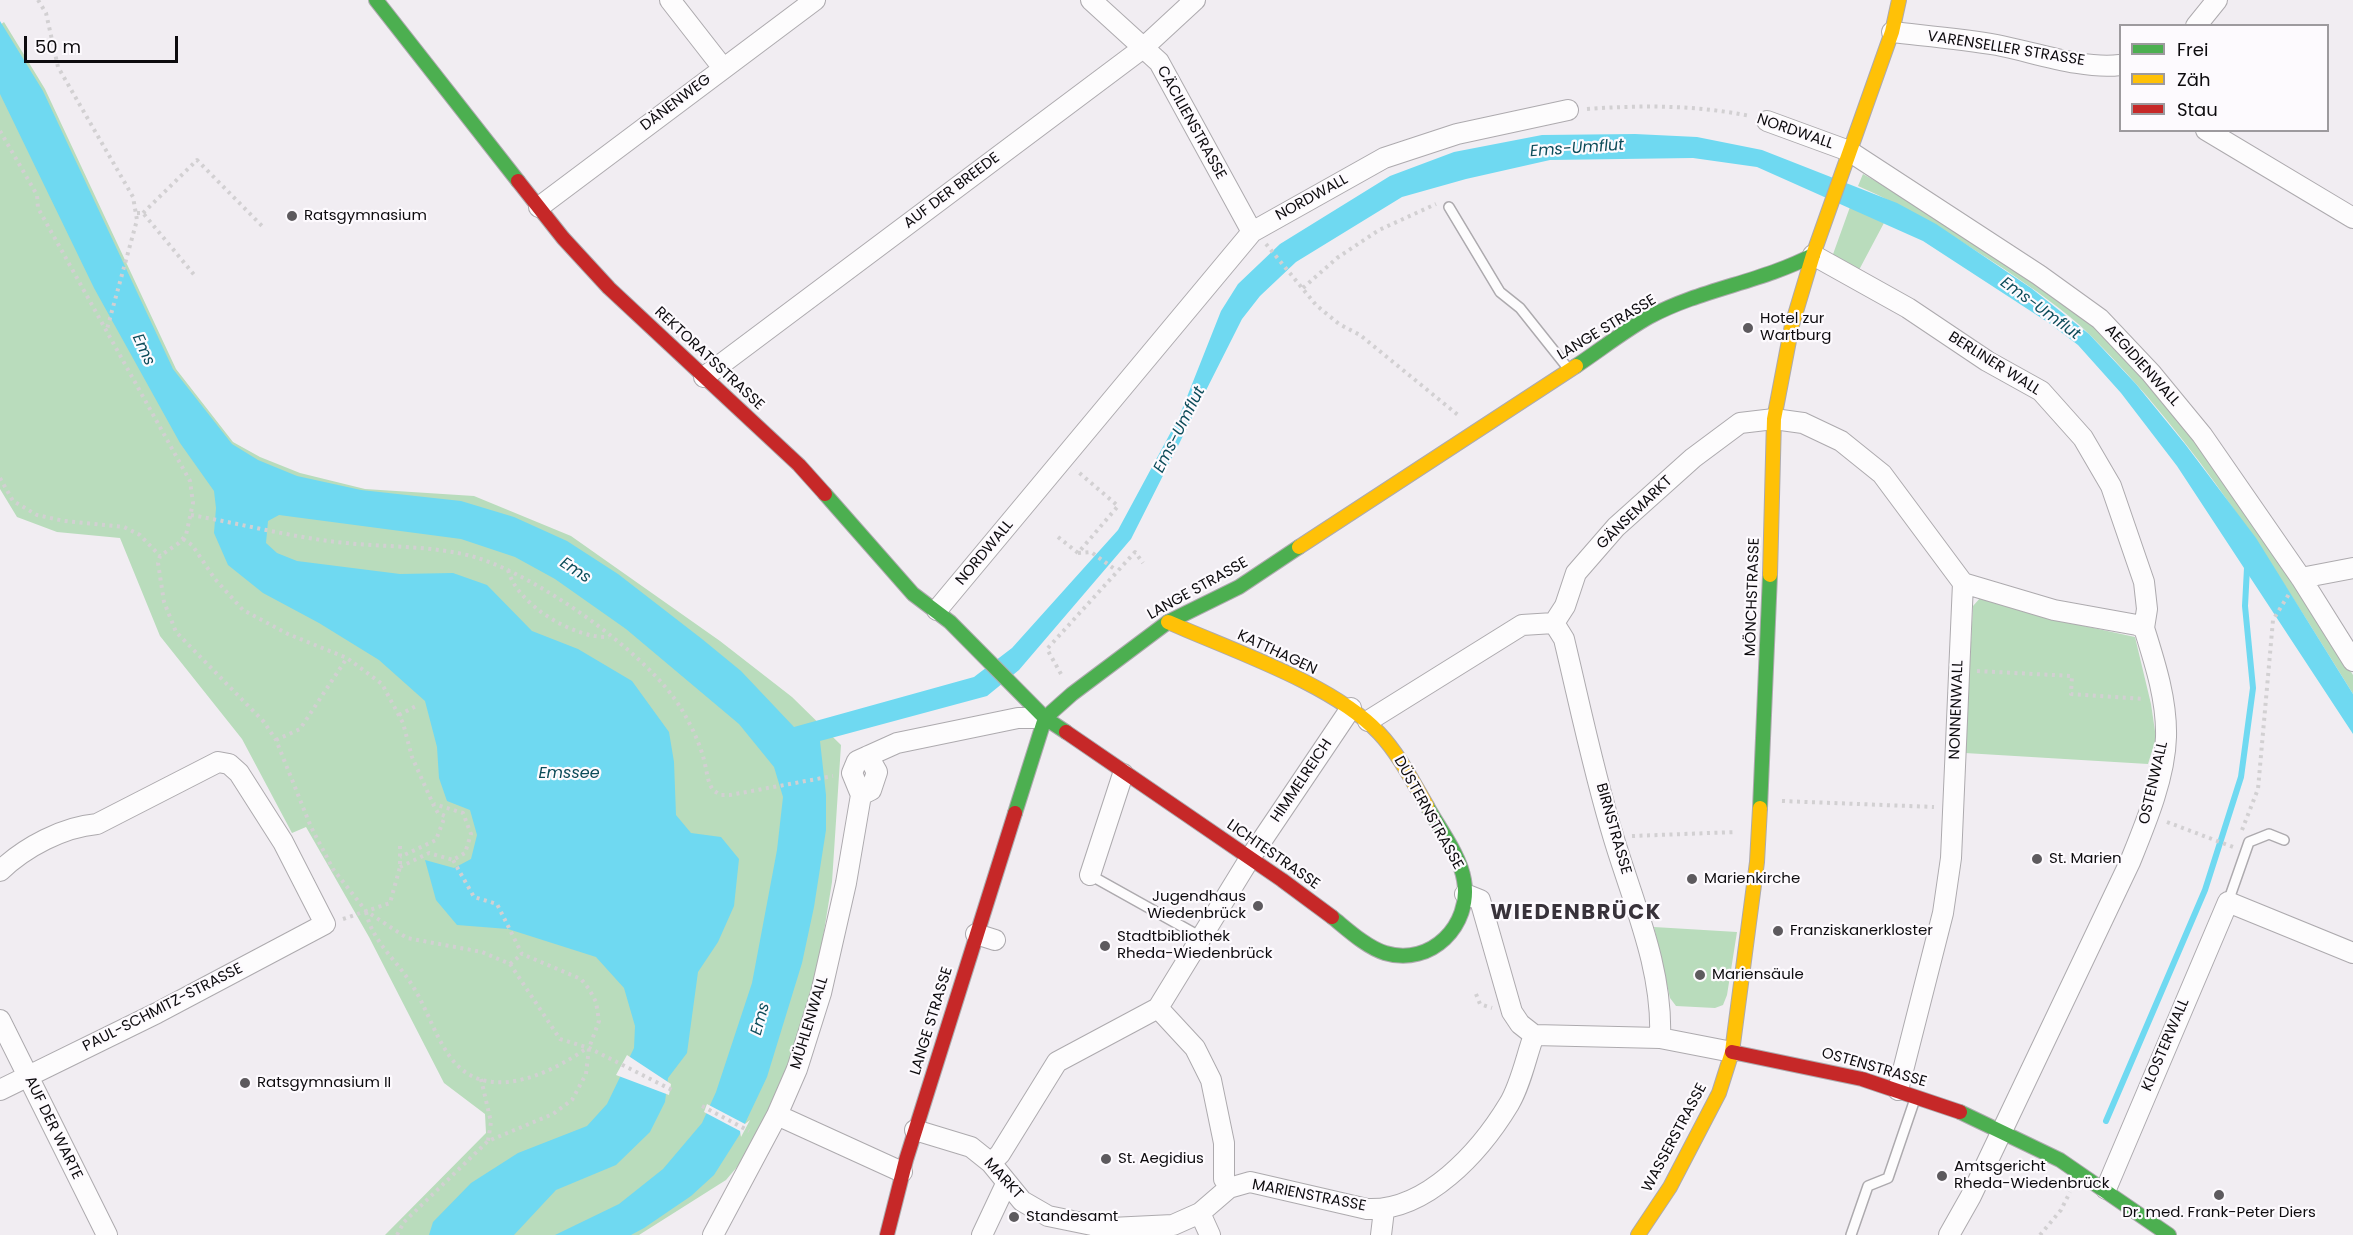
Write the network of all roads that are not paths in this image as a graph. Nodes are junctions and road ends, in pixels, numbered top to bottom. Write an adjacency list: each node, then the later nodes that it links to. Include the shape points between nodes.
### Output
1 (376, 0): 17 (street, REKTORATSSTRASSE)
2 (670, 0): 12 (street)
3 (814, 0): 12 (street, DÄNENWEG)
4 (1091, 0): 10 (street, CÄCILIENSTRASSE)
5 (1196, 0): 10 (street, AUF DER BREEDE)
6 (1896, 0): 9 (street, MÖNCHSTRASSE)
7 (2217, 0): 8 (street)
8 (2198, 24)
9 (1892, 32): 11 (street, VARENSELLER STRASSE); 16 (street, MÖNCHSTRASSE)
10 (1143, 48): 20 (street, CÄCILIENSTRASSE, via 1159,62); 23 (street, AUF DER BREEDE)
11 (2119, 64)
12 (723, 68): 17 (street, DÄNENWEG)
13 (1568, 110): 20 (street, NORDWALL, via 1457,134 1384,158)
14 (1767, 121): 16 (street, NORDWALL)
15 (2209, 132): 19 (street)
16 (1847, 158): 21 (street, MÖNCHSTRASSE); 26 (street, AEGIDIENWALL, via 2039,274 2100,320 2202,435)
17 (539, 207): 23 (street, REKTORATSSTRASSE, via 609,288)
18 (1449, 207): 22 (lane, via 1500,292 1520,308)
19 (2353, 218)
20 (1252, 232): 28 (street, NORDWALL)
21 (1813, 255): 22 (street, LANGE STRASSE, via 1783,271 1737,282 1650,317); 24 (street, MÖNCHSTRASSE, via 1792,325); 31 (street, BERLINER WALL, via 2041,392 2083,438 2111,486 2144,582)
22 (1568, 369): 29 (street, LANGE STRASSE, via 1239,587)
23 (704, 377): 28 (street, REKTORATSSTRASSE, via 799,465 913,594)
24 (1774, 419): 27 (street, via 1803,423 1841,441 1882,474); 30 (street, GÄNSEMARKT, via 1740,423 1693,458 1616,527 1576,573 1565,606); 51 (street, MÖNCHSTRASSE, via 1761,800)
25 (2353, 567): 26 (street)
26 (2297, 582): 32 (street, AEGIDIENWALL)
27 (1963, 583): 31 (street, via 2054,610); 54 (street, NONNENWALL, via 1951,858 1944,913)
28 (937, 610): 34 (street, REKTORATSSTRASSE)
29 (1168, 622): 33 (street, KATTHAGEN, via 1307,684); 34 (street, LANGE STRASSE)
30 (1554, 623): 35 (street, via 1522,625); 50 (street, BIRNSTRASSE, via 1564,639 1614,837 1652,958 1661,1012)
31 (2144, 628): 57 (street, OSTENWALL, via 2156,666 2166,738 2149,815)
32 (2353, 661)
33 (1351, 708): 35 (street, KATTHAGEN); 38 (street, HIMMELREICH)
34 (1045, 718): 36 (street, LICHTESTRASSE); 43 (street, LANGE STRASSE); 55 (street, MÜHLENWALL, via 1018,718 897,743 857,760 852,773 861,795 846,883 821,993 797,1069)
35 (1368, 722): 41 (street, DÜSTERNSTRASSE, via 1389,746 1449,845 1464,879)
36 (1123, 774): 38 (street, LICHTESTRASSE); 40 (street)
37 (2284, 840): 42 (lane, via 2269,834 2249,842)
38 (1250, 858): 41 (street, LICHTESTRASSE, via 1385,953 1407,955 1438,947 1458,924); 44 (street, HIMMELREICH)
39 (0, 871): 52 (street, PAUL-SCHMITZ-STRASSE, via 17,855 78,825 97,824 218,762 230,764 239,773 283,842 325,924 157,1013)
40 (1090, 875): 44 (lane)
41 (1465, 894): 49 (street, via 1480,900 1512,1012)
42 (2228, 902): 46 (street); 62 (street, KLOSTERWALL)
43 (976, 934): 45 (street); 56 (street, LANGE STRASSE)
44 (1201, 937): 47 (street, HIMMELREICH)
45 (995, 940)
46 (2353, 953)
47 (1158, 1008): 58 (street, via 1057,1062); 61 (street, via 1195,1048 1211,1080 1224,1143 1224,1179)
48 (0, 1020): 52 (street, AUF DER WARTE)
49 (1534, 1035): 50 (street); 63 (street, MARIENSTRASSE, via 1510,1103 1484,1138 1424,1196)
50 (1660, 1038): 51 (street)
51 (1732, 1052): 54 (street, OSTENSTRASSE, via 1834,1072); 72 (street, WASSERSTRASSE, via 1719,1093 1670,1186)
52 (27, 1075): 53 (street, PAUL-SCHMITZ-STRASSE); 66 (street, AUF DER WARTE)
53 (0, 1090)
54 (1907, 1093): 57 (street, OSTENSTRASSE); 73 (lane, via 1888,1178 1868,1186)
55 (777, 1115): 59 (street); 67 (street, MÜHLENWALL)
56 (915, 1130): 58 (street, MARKT, via 970,1147); 59 (street, LANGE STRASSE)
57 (2001, 1131): 62 (street, OSTENSTRASSE); 74 (street, OSTENWALL)
58 (991, 1163): 60 (street, MARKT)
59 (902, 1172): 68 (street, LANGE STRASSE)
60 (1006, 1184): 65 (street, MARKT, via 1022,1201 1048,1216); 69 (street)
61 (1228, 1188): 63 (street, MARIENSTRASSE, via 1250,1182); 64 (street)
62 (2106, 1189): 75 (street, OSTENSTRASSE)
63 (1384, 1210): 71 (street)
64 (1200, 1213): 65 (street, via 1173,1225); 70 (street)
65 (1091, 1230)
66 (107, 1235)
67 (713, 1235)
68 (886, 1235)
69 (982, 1235)
70 (1210, 1235)
71 (1381, 1235)
72 (1638, 1235)
73 (1851, 1235)
74 (1949, 1235)
75 (2169, 1235)

